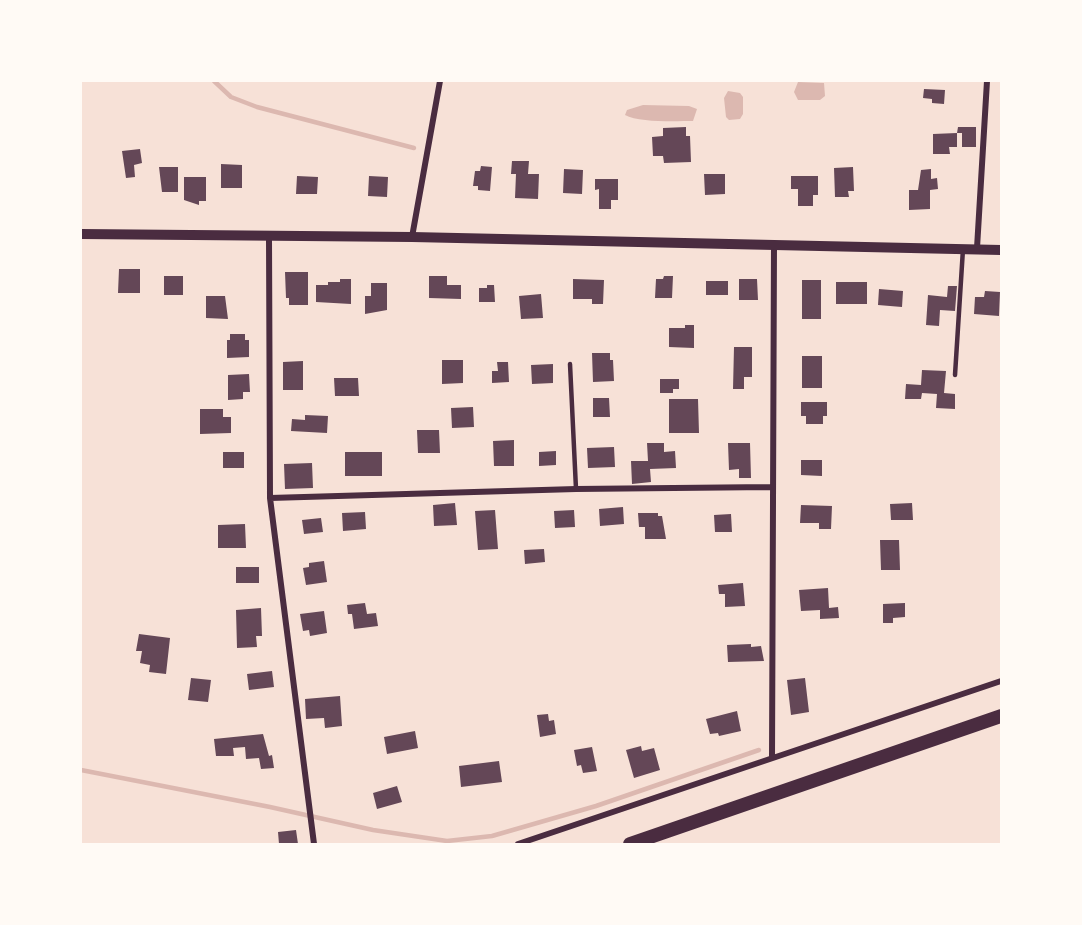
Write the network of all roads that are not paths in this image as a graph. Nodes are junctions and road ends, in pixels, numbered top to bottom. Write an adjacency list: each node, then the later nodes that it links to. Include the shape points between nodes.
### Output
1 (440, 81): 5 (street)
2 (987, 81): 8 (street)
3 (81, 234): 4 (street)
4 (269, 237): 5 (street); 14 (street)
5 (412, 237): 6 (street)
6 (774, 244): 7 (street); 12 (street)
7 (963, 248): 8 (street); 11 (lane)
8 (977, 249): 9 (street)
9 (1001, 249)
10 (570, 364): 13 (lane)
11 (955, 375)
12 (771, 487): 13 (street); 17 (street)
13 (576, 489): 14 (street)
14 (270, 498): 18 (street)
15 (1001, 681): 17 (street)
16 (1001, 716): 20 (main road)
17 (772, 758): 19 (street)
18 (314, 844)
19 (518, 844)
20 (630, 844)

